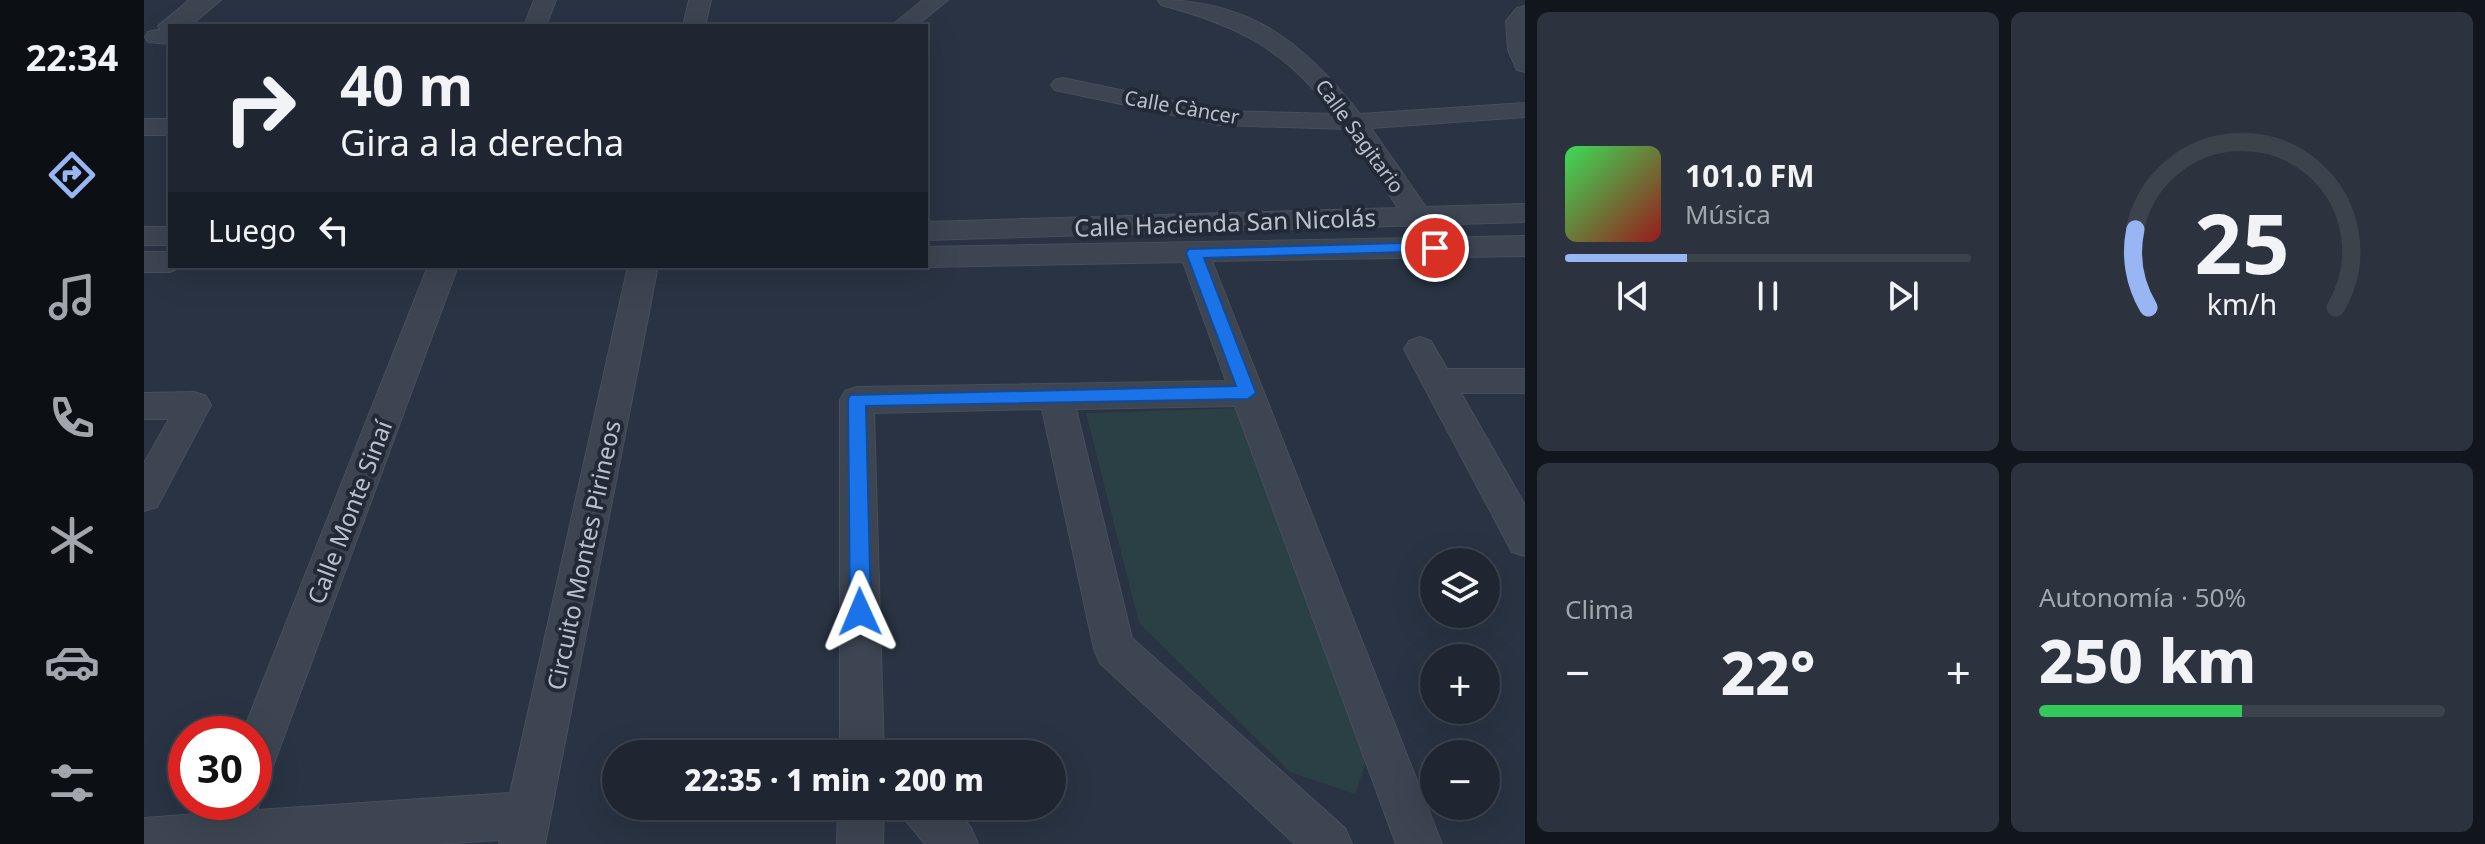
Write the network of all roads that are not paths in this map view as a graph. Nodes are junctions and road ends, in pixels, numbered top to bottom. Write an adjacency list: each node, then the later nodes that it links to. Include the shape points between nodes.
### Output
1 (207, 0): 10 (street)
2 (545, 0): 7 (street)
3 (700, 0): 8 (street)
4 (936, 0): 9 (street)
5 (1169, 0): 14 (street, Calle Sagitario, via 1216,13 1273,39 1315,75)
6 (1525, 13): 11 (street, via 1517,21)
7 (536, 24)
8 (694, 24)
9 (905, 24)
10 (162, 26)
11 (1525, 65)
12 (1063, 85): 14 (street, Calle Càncer, via 1220,118)
13 (1525, 110): 14 (street, Calle Càncer)
14 (1351, 122): 18 (street, Calle Sagitario)
15 (144, 127): 16 (street)
16 (168, 127)
17 (1525, 213): 18 (street, Calle Hacienda San Nicolás)
18 (1418, 216): 19 (street, Calle Hacienda San Nicolás)
19 (928, 231)
20 (144, 236): 21 (street)
21 (168, 236)
22 (1525, 246): 23 (street, Calle Hacienda San Nicolás)
23 (1194, 253): 24 (street, Calle Hacienda San Nicolás); 32 (street)
24 (928, 257)
25 (144, 262): 26 (street)
26 (168, 262)
27 (442, 268): 37 (street, Calle Monte Sinaí)
28 (643, 268): 43 (street, Circuito Montes Pirineos)
29 (1420, 349): 30 (street)
30 (1437, 381): 31 (street); 36 (street)
31 (1525, 381)
32 (1248, 393): 33 (street); 48 (street)
33 (1056, 395): 38 (street, via 857,400); 47 (street, via 1114,649)
34 (144, 406): 35 (street, via 194,405)
35 (144, 496)
36 (1525, 540)
37 (270, 716)
38 (868, 740)
39 (226, 820): 44 (street)
40 (257, 820): 43 (street)
41 (861, 820): 45 (street)
42 (935, 820): 46 (street)
43 (525, 830)
44 (144, 841)
45 (860, 844)
46 (955, 844)
47 (1329, 844)
48 (1419, 844)

